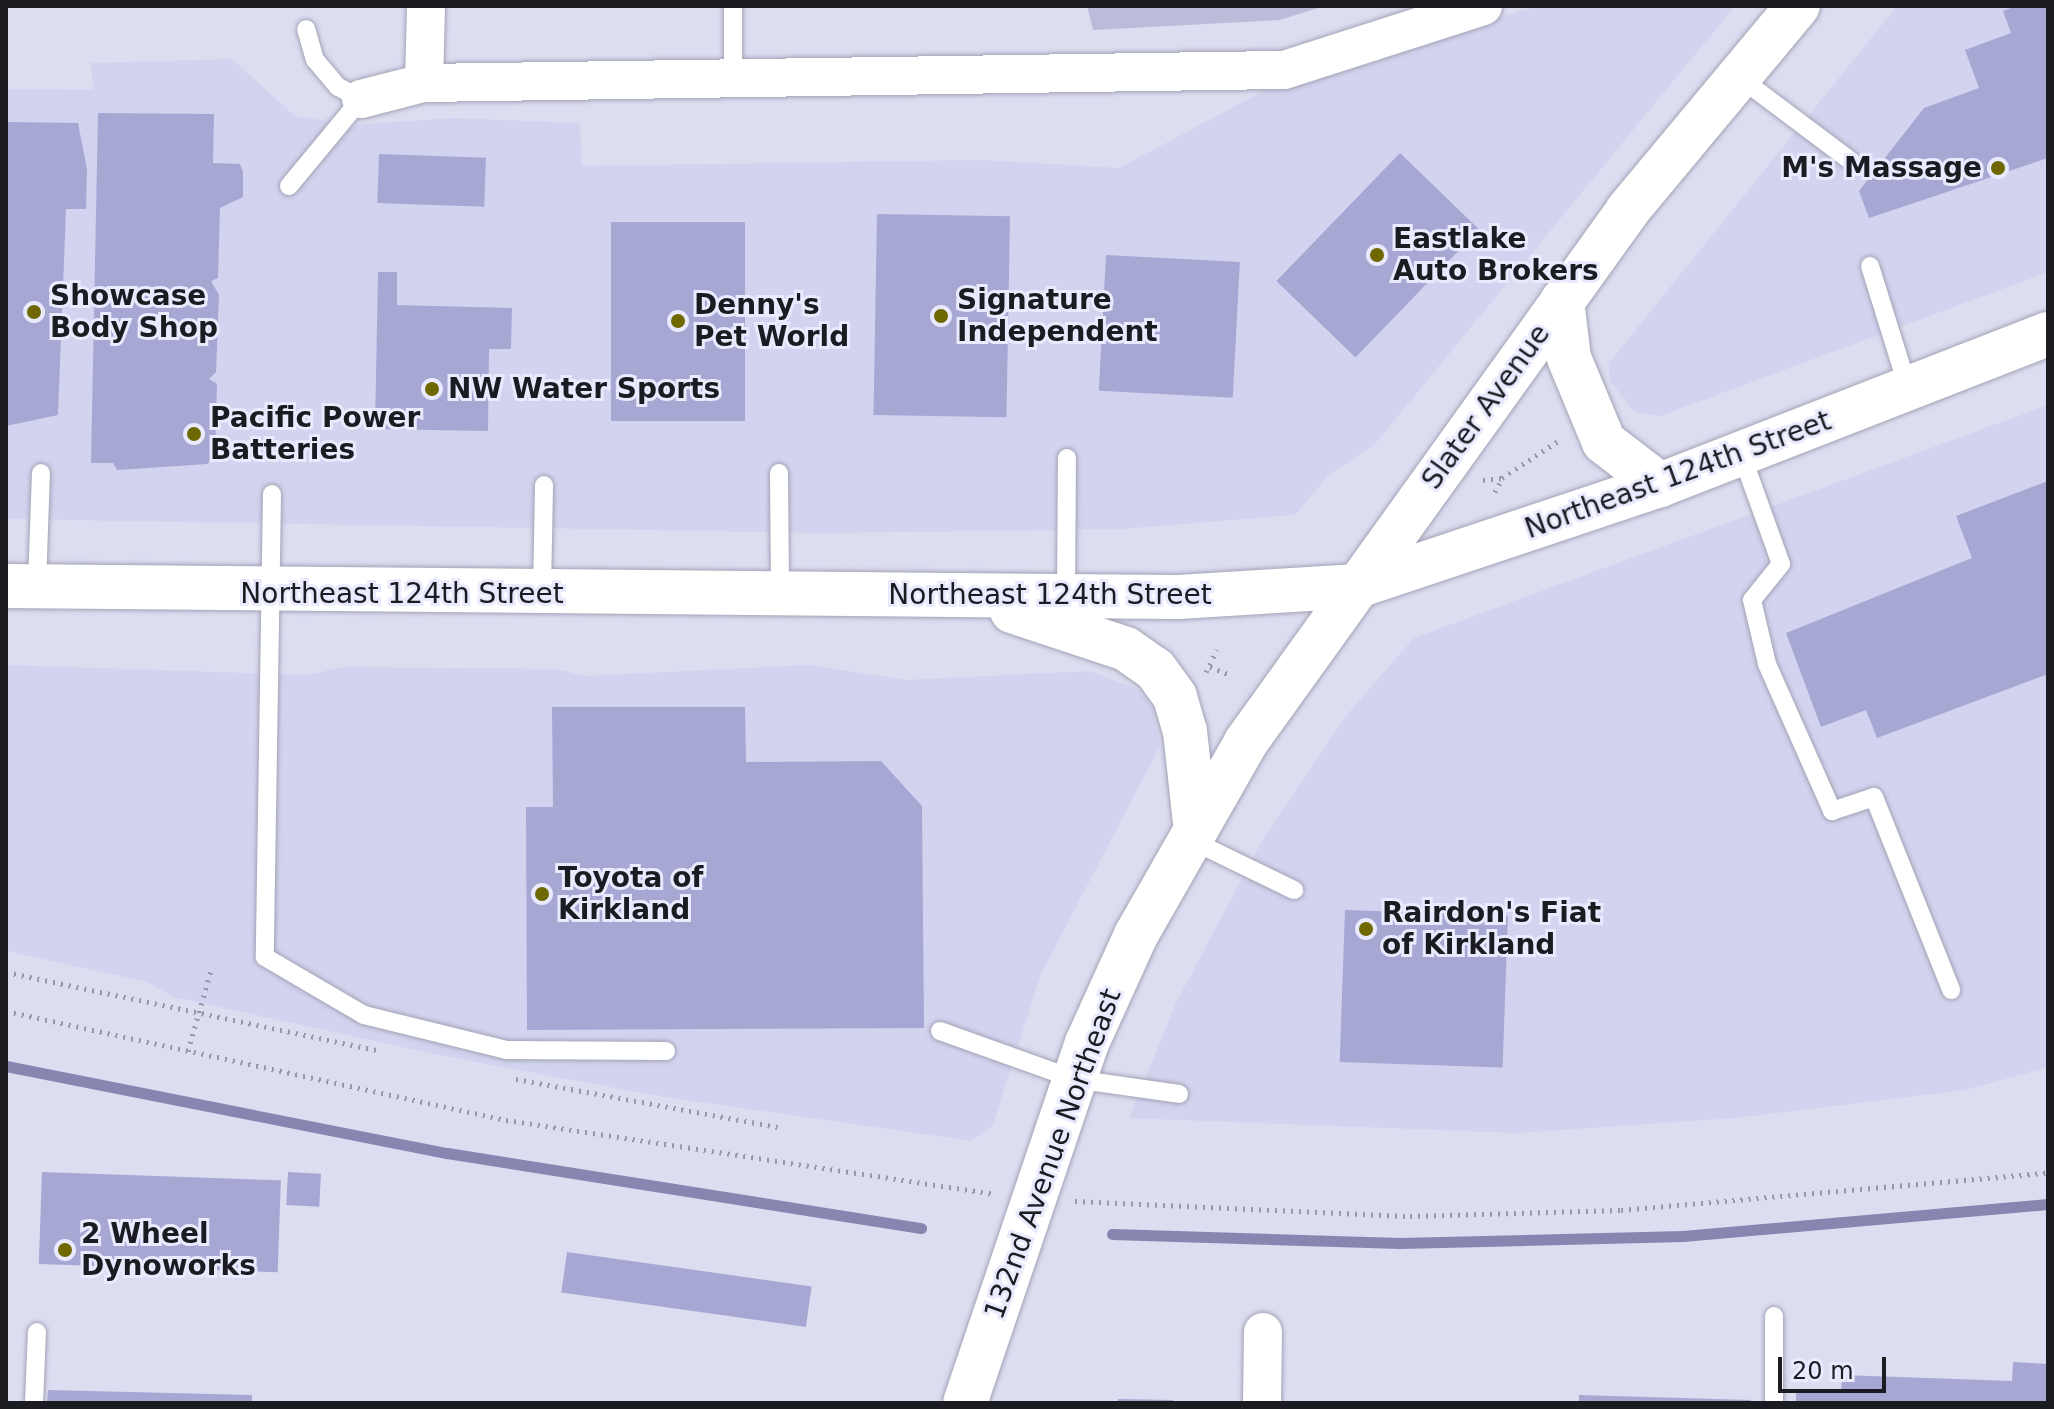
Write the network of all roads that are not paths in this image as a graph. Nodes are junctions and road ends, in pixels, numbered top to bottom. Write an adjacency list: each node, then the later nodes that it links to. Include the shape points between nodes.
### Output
1 (426, 6): 8 (street)
2 (733, 6): 7 (lane)
3 (1483, 6): 7 (street, via 1284,70)
4 (1787, 12): 6 (main road, Slater Avenue)
5 (306, 29): 9 (lane, via 315,60)
6 (1739, 77): 10 (lane); 13 (main road, Slater Avenue)
7 (733, 79): 8 (street)
8 (424, 83): 9 (street)
9 (361, 99): 11 (lane)
10 (1851, 161)
11 (289, 186)
12 (1870, 266): 15 (lane)
13 (1562, 301): 21 (main road, via 1569,358 1604,442); 24 (main road, Slater Avenue)
14 (2048, 334): 15 (main road, Northeast 124th Street)
15 (1908, 388): 16 (main road, Northeast 124th Street)
16 (1741, 453): 21 (main road, Northeast 124th Street); 32 (lane, via 1781,564 1752,600 1767,664 1832,811 1874,797)
17 (1067, 458): 29 (lane)
18 (41, 473): 23 (lane)
19 (779, 473): 27 (lane)
20 (544, 485): 26 (lane)
21 (1660, 485): 24 (main road, Northeast 124th Street)
22 (272, 494): 25 (lane)
23 (22, 586): 25 (main road, Northeast 124th Street)
24 (1358, 586): 29 (main road, Northeast 124th Street); 30 (main road, 132nd Avenue Northeast)
25 (268, 594): 26 (main road, Northeast 124th Street); 34 (lane, via 265,957 364,1015 507,1050)
26 (542, 594): 27 (main road, Northeast 124th Street)
27 (780, 596): 28 (main road, Northeast 124th Street)
28 (951, 596): 29 (main road, Northeast 124th Street); 30 (main road, via 1084,633 1155,669 1175,697 1185,731)
29 (1066, 597)
30 (1191, 831): 31 (lane); 35 (main road, 132nd Avenue Northeast)
31 (1294, 890)
32 (1951, 990)
33 (940, 1031): 35 (lane)
34 (666, 1051)
35 (1074, 1079): 36 (lane); 41 (main road, 132nd Avenue Northeast)
36 (1179, 1094)
37 (1774, 1316): 43 (lane)
38 (37, 1332): 40 (lane)
39 (1263, 1332): 42 (street)
40 (34, 1403)
41 (965, 1403)
42 (1262, 1403)
43 (1774, 1403)

